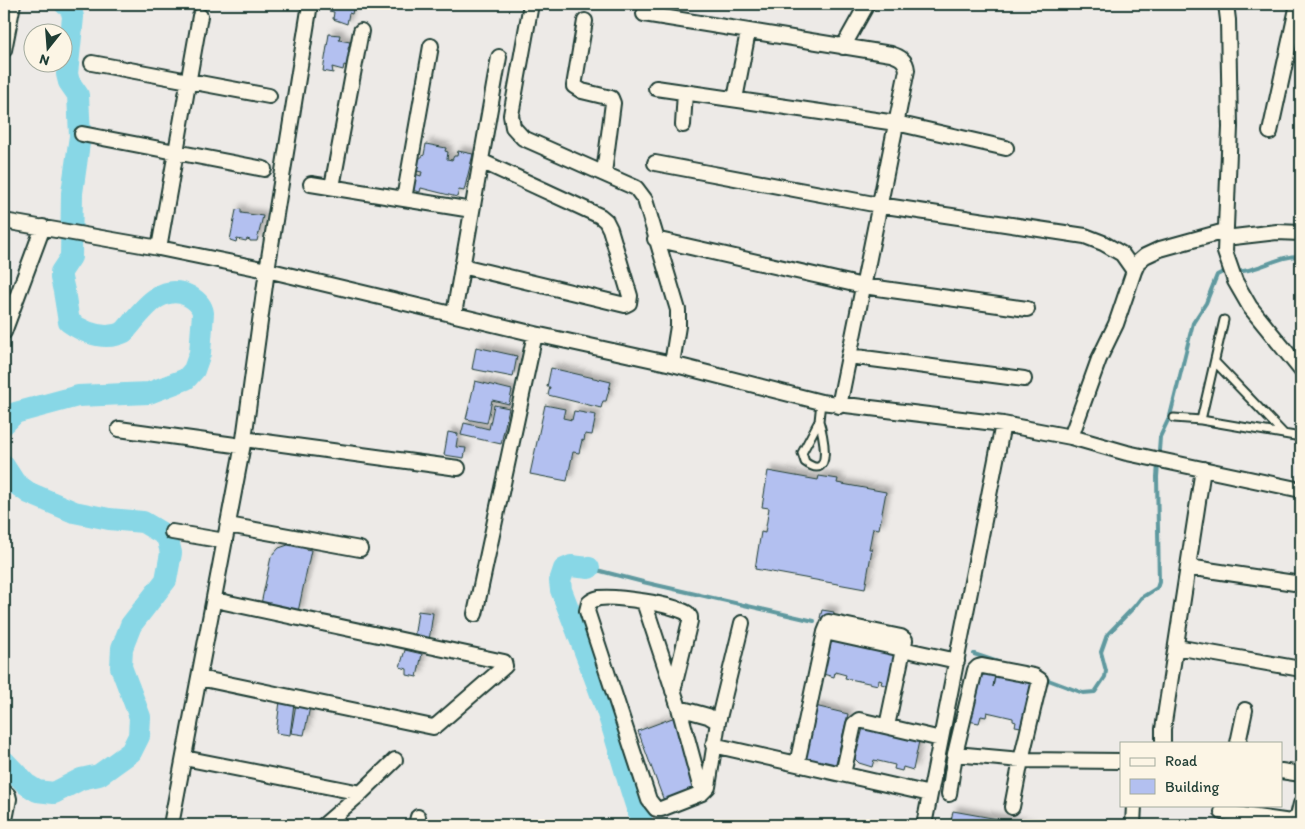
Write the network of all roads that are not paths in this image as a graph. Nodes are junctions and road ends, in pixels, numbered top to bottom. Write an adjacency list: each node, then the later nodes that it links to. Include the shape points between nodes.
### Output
1 (13, 4): 14 (street)
2 (310, 4): 44 (street)
3 (530, 4): 31 (street, via 512,115 514,127 523,138)
4 (868, 4): 13 (street)
5 (1226, 4): 41 (street, via 1230,127)
6 (1298, 4): 24 (street)
7 (644, 14): 11 (street)
8 (200, 16): 17 (street)
9 (585, 21): 31 (street, via 574,86 611,98 613,103)
10 (361, 31): 33 (street)
11 (748, 32): 13 (street); 21 (street)
12 (431, 46): 34 (street)
13 (843, 47): 22 (street, via 891,54 906,64)
14 (4, 50)
15 (499, 57): 28 (street)
16 (92, 63): 17 (street)
17 (189, 80): 20 (street); 27 (street)
18 (656, 88): 19 (street)
19 (686, 92): 21 (street); 23 (street)
20 (270, 96)
21 (735, 99): 22 (street)
22 (896, 124): 26 (street); 35 (street)
23 (683, 125)
24 (1270, 132)
25 (82, 134): 27 (street)
26 (1006, 148)
27 (176, 153): 30 (street); 42 (street)
28 (481, 160): 36 (street); 43 (street, via 606,221 630,296 629,303 625,305)
29 (655, 163): 35 (street)
30 (264, 169)
31 (604, 174): 40 (street, via 641,193)
32 (312, 184): 33 (street)
33 (332, 187): 34 (street)
34 (404, 199): 36 (street)
35 (879, 206): 45 (street, via 1085,236 1122,254); 46 (street)
36 (472, 210): 43 (street)
37 (4, 221): 38 (street)
38 (49, 228): 42 (street); 50 (street)
39 (1301, 233): 41 (street, via 1277,232)
40 (656, 239): 46 (street); 54 (street, via 678,310)
41 (1225, 241): 45 (street, via 1160,249 1145,256); 55 (street, via 1234,281 1250,307)
42 (159, 248): 44 (street)
43 (462, 266): 48 (street)
44 (267, 270): 48 (street); 67 (street)
45 (1134, 271): 66 (street)
46 (863, 286): 47 (street); 52 (street)
47 (1027, 309)
48 (454, 314): 51 (street)
49 (1224, 320): 53 (lane)
50 (4, 332)
51 (535, 334): 54 (street); 79 (street)
52 (849, 356): 56 (street); 58 (street)
53 (1215, 362): 60 (lane); 64 (lane)
54 (672, 364): 57 (street)
55 (1301, 370)
56 (1024, 379)
57 (821, 402): 58 (street); 61 (lane)
58 (839, 406): 62 (street)
59 (1174, 418): 60 (lane)
60 (1201, 420): 64 (lane)
61 (819, 421): 61 (lane, via 802,453 805,462 816,467 825,457)
62 (1004, 424): 66 (street); 83 (street)
63 (119, 429): 67 (street)
64 (1284, 434): 65 (lane)
65 (1301, 437)
66 (1071, 438): 69 (street)
67 (243, 443): 68 (street); 71 (street)
68 (458, 468)
69 (1203, 470): 70 (street); 75 (street)
70 (1301, 490)
71 (228, 525): 73 (street); 74 (street)
72 (172, 532): 73 (street)
73 (225, 541): 77 (street)
74 (360, 549)
75 (1188, 567): 76 (street); 81 (street)
76 (1301, 584)
77 (215, 600): 85 (street); 85 (street, via 504,662 505,666 433,727)
78 (644, 602): 86 (street); 86 (street, via 684,611 690,618); 107 (street, via 594,599 587,611 652,805 661,809)
79 (474, 614)
80 (742, 623): 89 (street)
81 (1176, 647): 84 (street); 93 (street)
82 (904, 650): 83 (street); 90 (street); 101 (street, via 825,632)
83 (956, 661): 92 (street)
84 (1301, 668)
85 (199, 678): 97 (street)
86 (673, 691): 87 (street)
87 (679, 708): 89 (street); 107 (street)
88 (1245, 710): 94 (street)
89 (718, 722): 95 (street)
90 (887, 726): 92 (street); 103 (street, via 858,720 854,724)
91 (962, 729): 92 (street); 96 (street); 99 (street, via 978,667 1038,677 1040,680)
92 (942, 732): 108 (street)
93 (1163, 742)
94 (1238, 742)
95 (714, 745): 101 (street); 107 (street, via 708,787)
96 (955, 754): 99 (street); 109 (street)
97 (184, 758): 106 (street); 115 (street)
98 (395, 760): 106 (street)
99 (1021, 760): 100 (street); 111 (street)
100 (1120, 761)
101 (797, 764): 103 (street)
102 (1282, 771): 104 (street)
103 (843, 774): 108 (street)
104 (1301, 774)
105 (4, 792): 114 (street, via 9,799)
106 (361, 793): 116 (street)
107 (702, 793)
108 (930, 794): 117 (street)
109 (949, 794)
110 (1134, 806): 118 (street)
111 (1012, 807)
112 (1301, 807): 113 (street, via 1291,822)
113 (1222, 812)
114 (4, 825)
115 (172, 825)
116 (324, 825)
117 (924, 825)
118 (1133, 825)

